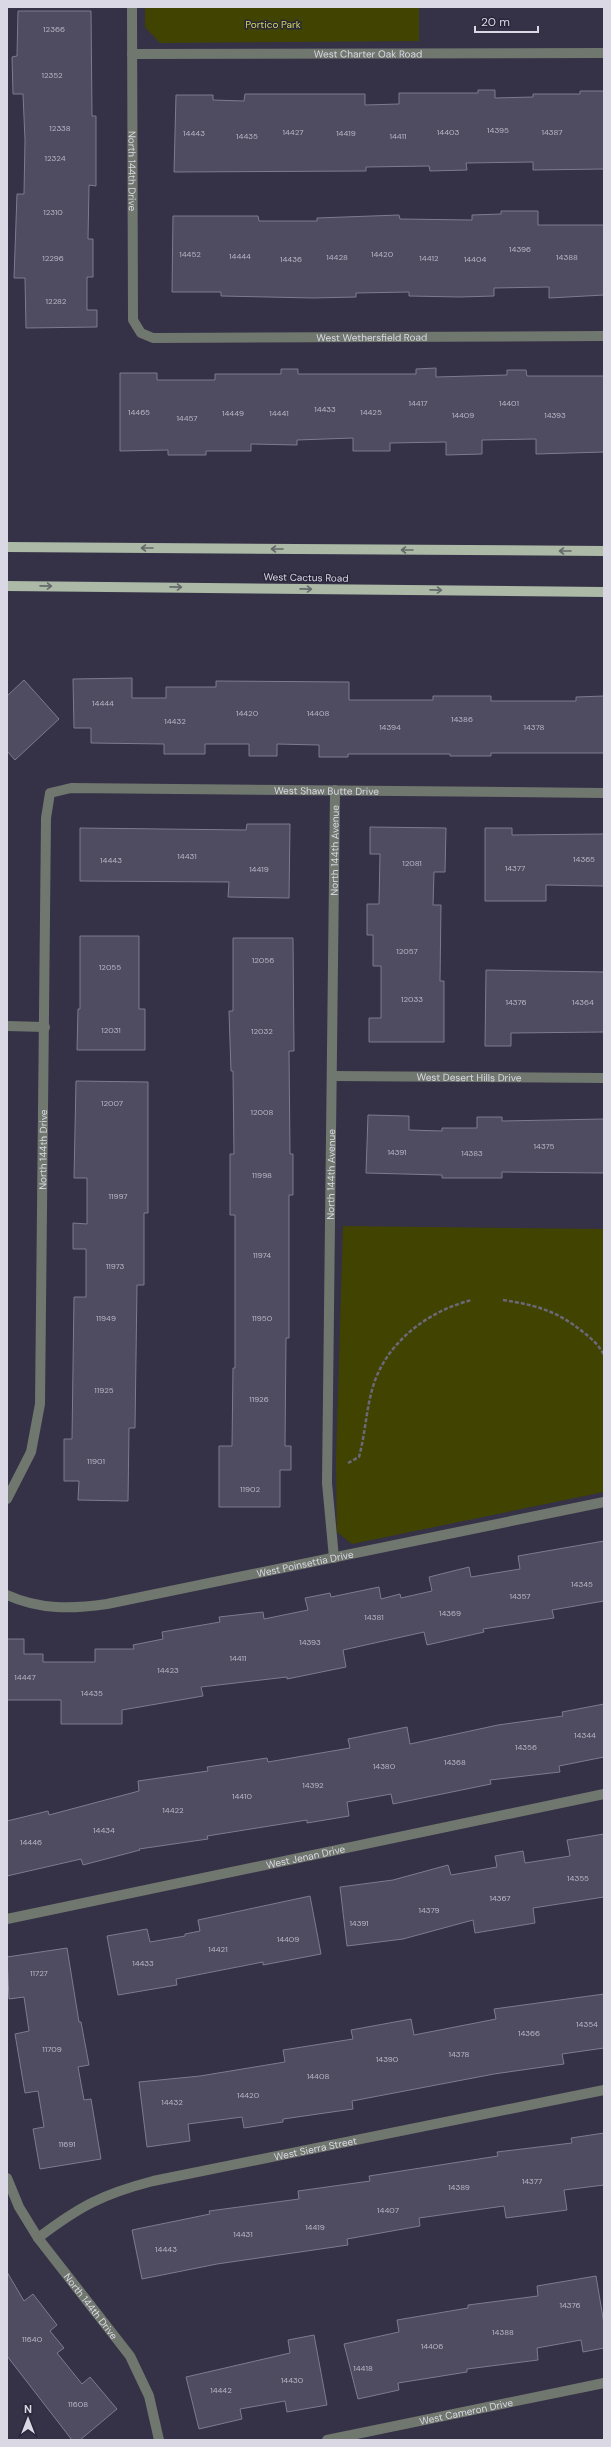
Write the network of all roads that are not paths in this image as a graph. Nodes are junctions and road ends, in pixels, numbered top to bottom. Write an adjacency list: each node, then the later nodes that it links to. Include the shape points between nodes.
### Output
1 (132, 7): 3 (street, North 144th Drive)
2 (604, 53): 3 (street, West Charter Oak Road)
3 (132, 54): 4 (street, North 144th Drive, via 133,320)
4 (142, 333): 5 (street, West Wethersfield Road, via 153,338)
5 (604, 336)
6 (7, 547): 7 (main road, one-way to 6)
7 (604, 551)
8 (7, 586): 9 (main road, West Cactus Road, one-way to 9)
9 (604, 592)
10 (335, 790): 11 (street, West Shaw Butte Drive, via 71,788); 12 (street, West Shaw Butte Drive); 15 (street, North 144th Avenue)
11 (50, 793): 14 (street, North 144th Drive, via 46,818)
12 (604, 793)
13 (7, 1026): 14 (street)
14 (45, 1027): 17 (street, North 144th Drive, via 40,1404 31,1452)
15 (333, 1076): 16 (street, West Desert Hills Drive); 19 (street, North 144th Avenue, via 327,1482)
16 (604, 1078)
17 (7, 1499)
18 (604, 1502): 19 (street, West Poinsettia Drive)
19 (334, 1558): 20 (street, West Poinsettia Drive, via 72,1609 45,1607)
20 (7, 1595)
21 (604, 1794): 22 (street, West Jenan Drive)
22 (7, 1919)
23 (604, 2090): 25 (street, West Sierra Street, via 153,2181 117,2191 86,2204)
24 (7, 2178): 25 (street, North 144th Drive, via 19,2207)
25 (38, 2238): 27 (street, North 144th Drive, via 130,2356 149,2396)
26 (604, 2383): 28 (street, West Cameron Drive)
27 (159, 2440)
28 (327, 2440)

